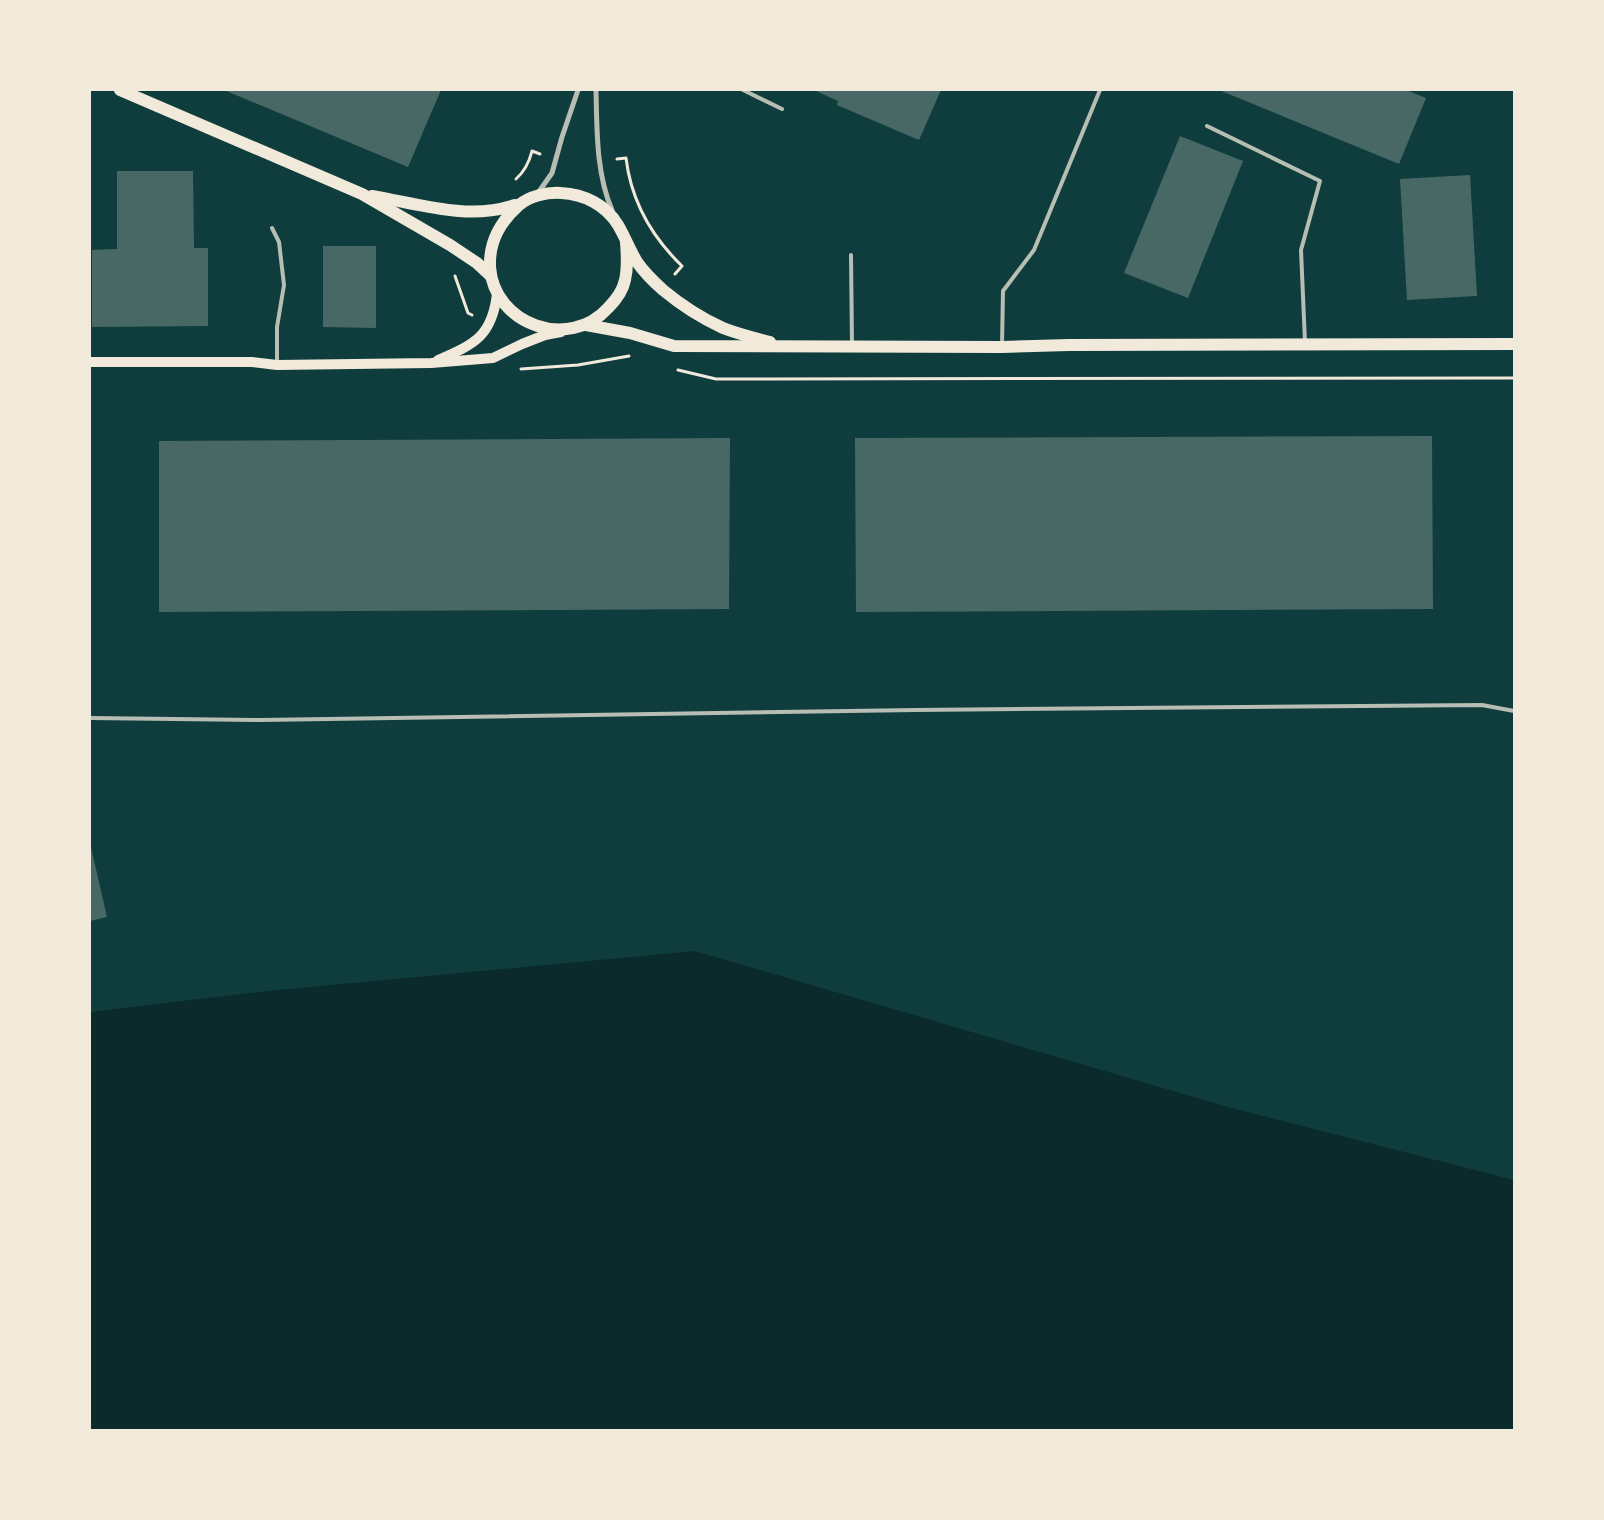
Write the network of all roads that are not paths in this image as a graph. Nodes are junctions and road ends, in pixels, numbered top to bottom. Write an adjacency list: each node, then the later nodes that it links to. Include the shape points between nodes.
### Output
1 (120, 90): 8 (main road)
2 (578, 90): 9 (street, via 552,173)
3 (596, 90): 11 (street, via 602,175)
4 (743, 90): 6 (lane)
5 (1100, 90): 23 (lane, via 1034,250 1003,291)
6 (782, 108)
7 (1207, 126): 19 (lane, via 1320,181 1302,250)
8 (362, 194): 10 (main road, via 472,212 500,210); 15 (main road, via 450,245)
9 (537, 196): 10 (main road); 11 (main road, via 555,192 591,200)
10 (522, 202): 15 (main road, via 506,216 495,235 490,255)
11 (618, 225): 13 (main road)
12 (272, 228): 26 (lane, via 279,242 284,285 277,327)
13 (626, 242): 17 (main road, via 628,262 621,291 603,314); 21 (main road, via 638,264 662,289 688,309 724,328)
14 (850, 255): 22 (lane)
15 (491, 276): 16 (main road)
16 (497, 294): 18 (main road, via 507,308 535,327); 25 (main road, via 493,318 476,341)
17 (586, 325): 18 (main road); 21 (main road, via 674,346)
18 (569, 330): 25 (main road, via 538,338 493,358)
19 (1305, 344): 20 (main road); 23 (main road)
20 (1514, 344)
21 (782, 346): 22 (main road)
22 (852, 348): 23 (main road)
23 (1002, 348)
24 (90, 362): 26 (main road, via 252,362)
25 (430, 363): 26 (main road)
26 (277, 365)
27 (1514, 711): 28 (lane, via 1472,705 261,720)
28 (90, 718)

